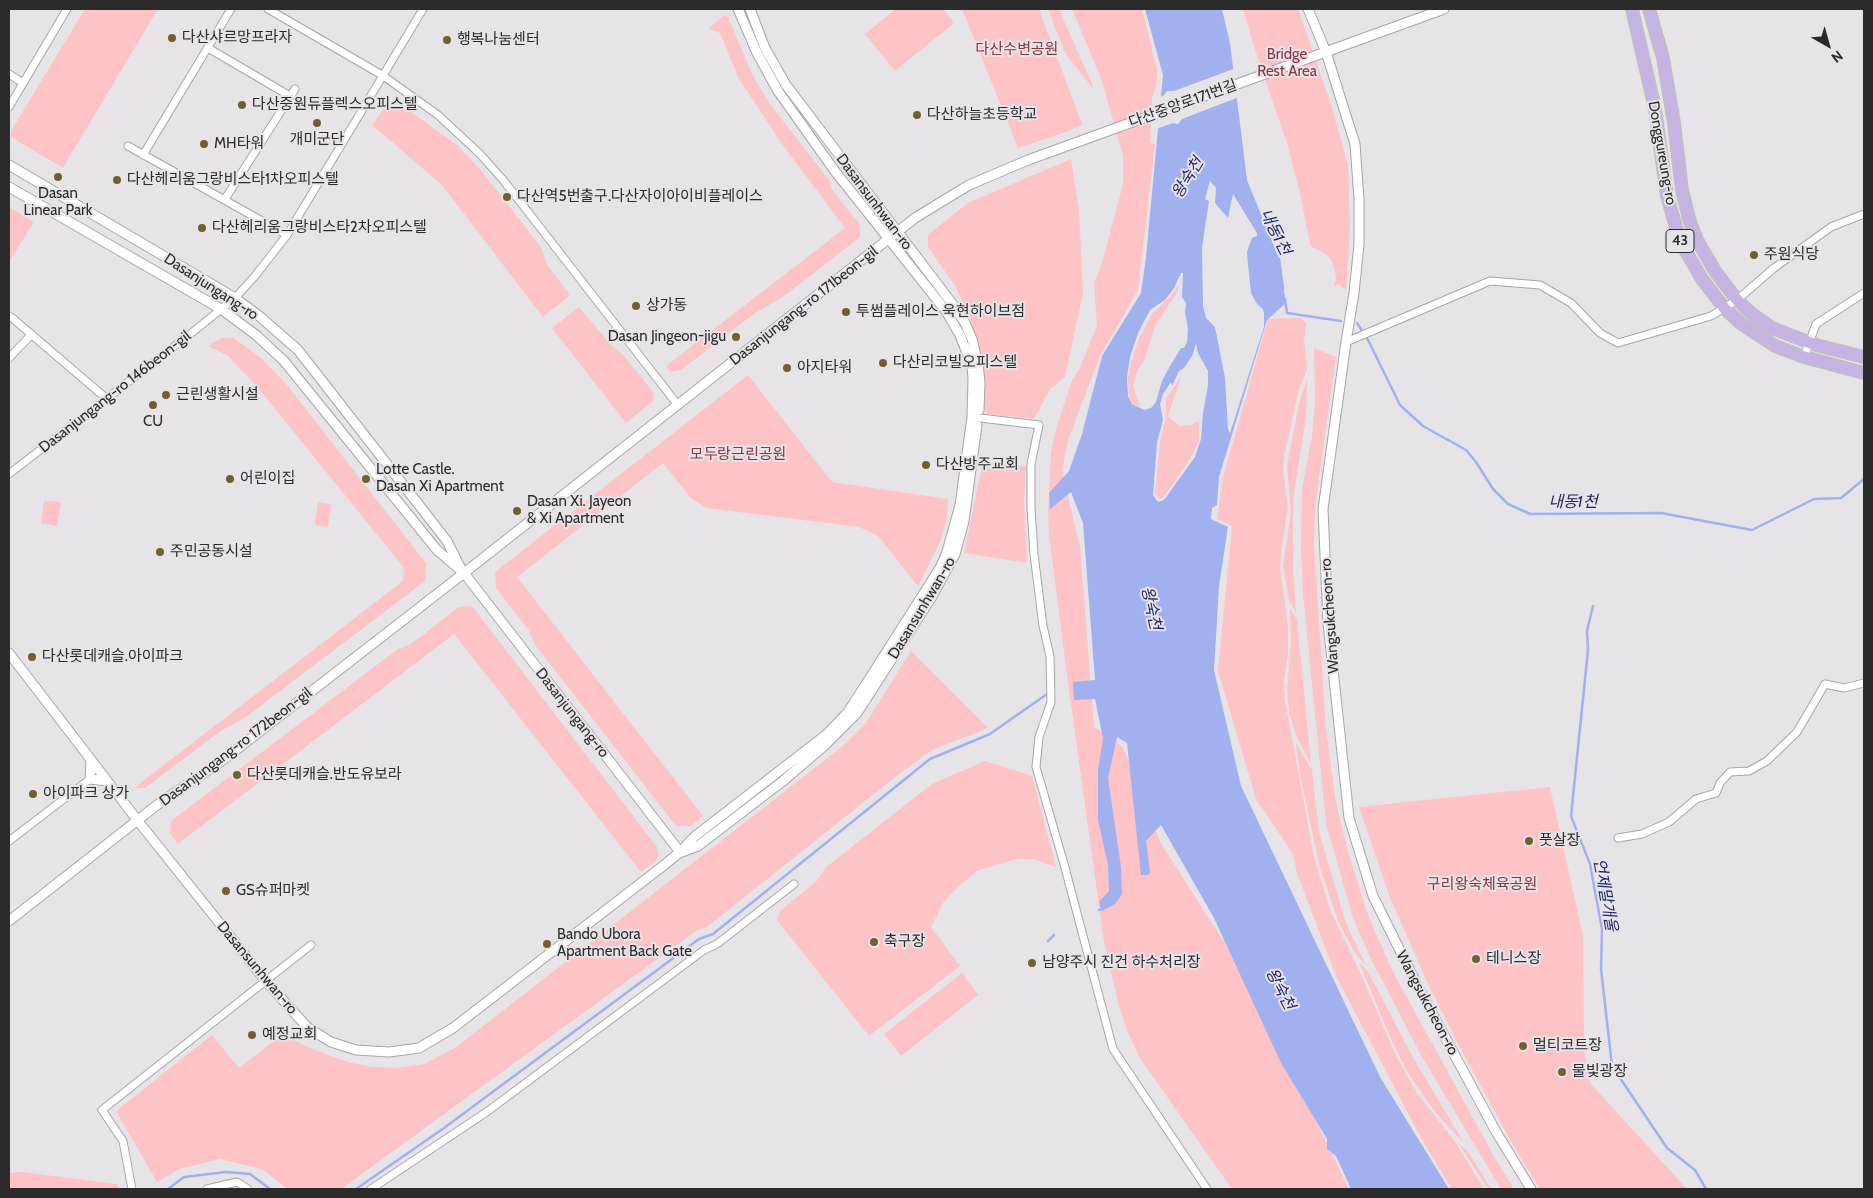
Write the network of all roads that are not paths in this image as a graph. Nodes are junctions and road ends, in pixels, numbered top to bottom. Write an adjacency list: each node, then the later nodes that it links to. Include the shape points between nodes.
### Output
1 (67, 9): 15 (street)
2 (231, 9): 11 (street)
3 (268, 9): 14 (street)
4 (423, 9): 14 (street, Dasanjungang-ro 146beon-gil)
5 (738, 9): 28 (street, Dasansunhwan-ro, via 756,53 778,91)
6 (750, 9): 26 (street, Dasansunhwan-ro, via 765,48 786,85)
7 (1308, 9): 12 (street, Wangsukcheon-ro)
8 (1444, 9): 12 (street, 다산중앙로171번길)
9 (1632, 9): 33 (main road, Donggureung-ro / 43, via 1655,110 1667,196 1680,241)
10 (1649, 9): 31 (main road, Donggureung-ro / 43, via 1663,58 1688,219 1715,271)
11 (208, 48): 17 (street); 21 (street)
12 (1326, 52): 20 (street, 다산중앙로171번길); 36 (street, Wangsukcheon-ro, via 1355,144 1359,244)
13 (9, 74): 15 (street)
14 (382, 75): 27 (street, Dasanjungang-ro 146beon-gil); 43 (street, via 438,115 480,154)
15 (24, 83): 18 (street)
16 (295, 89): 17 (street)
17 (290, 96): 24 (street)
18 (9, 107)
19 (128, 146): 21 (street)
20 (1068, 146): 26 (street, Dasanjungang-ro 171beon-gil, via 968,185 915,218)
21 (142, 155): 24 (street)
22 (9, 165): 30 (street, Dasanjungang-ro)
23 (9, 186): 32 (street, Dasanjungang-ro)
24 (225, 199): 27 (street)
25 (1864, 214): 31 (street, via 1832,227 1774,268)
26 (898, 233): 28 (street, Dasanjungang-ro 171beon-gil); 44 (street, Dasansunhwan-ro, via 965,323 972,340 980,382)
27 (287, 234): 30 (street, Dasanjungang-ro 146beon-gil)
28 (889, 240): 43 (street, Dasanjungang-ro 171beon-gil); 44 (street, Dasansunhwan-ro, via 946,312 960,335 972,366)
29 (1864, 293): 37 (street, via 1816,324)
30 (234, 298): 32 (street, Dasanjungang-ro 146beon-gil); 46 (street, Dasanjungang-ro, via 298,350 447,540)
31 (1737, 300): 33 (street); 37 (main road, Donggureung-ro / 43, via 1772,328)
32 (221, 309): 42 (street, Dasanjungang-ro 146beon-gil); 46 (street, Dasanjungang-ro, via 256,334 284,361 437,550)
33 (1724, 309): 36 (street, via 1711,316 1618,343 1600,333 1571,302 1540,285 1490,281); 38 (main road, Donggureung-ro / 43, via 1775,346)
34 (11, 317): 35 (street)
35 (31, 335): 40 (street); 42 (street)
36 (1346, 342): 65 (street, Wangsukcheon-ro, via 1323,510 1328,623 1349,818 1373,896 1416,985)
37 (1810, 343): 38 (street); 39 (main road, Donggureung-ro / 43)
38 (1804, 357): 41 (main road, Donggureung-ro / 43)
39 (1864, 357)
40 (9, 358)
41 (1864, 373)
42 (107, 399): 45 (street, Dasanjungang-ro 146beon-gil)
43 (677, 404): 46 (street, Dasanjungang-ro 171beon-gil)
44 (975, 417): 55 (street, Dasansunhwan-ro, via 964,521 955,554 931,598 856,713 783,781 698,846); 64 (street, via 1039,425 1032,464 1031,508 1043,626 1050,656 1050,702 1039,737 1036,767 1113,1050)
45 (9, 474)
46 (464, 574): 52 (street, Dasanjungang-ro 172beon-gil, via 223,760); 55 (street, Dasanjungang-ro)
47 (9, 653): 49 (street, Dasansunhwan-ro)
48 (1864, 683): 53 (street, via 1844,688 1825,684 1797,732 1767,761 1749,771 1730,772 1716,793 1696,799 1669,822 1642,834)
49 (91, 761): 50 (street); 51 (street, Dasansunhwan-ro)
50 (90, 779): 51 (street); 54 (street)
51 (107, 782): 52 (street, Dasansunhwan-ro)
52 (138, 821): 57 (street, Dasanjungang-ro 172beon-gil); 59 (street, Dasansunhwan-ro)
53 (1618, 838)
54 (9, 841)
55 (680, 852): 59 (street, Dasansunhwan-ro, via 453,1028 419,1048 389,1052 356,1050 331,1042 308,1027)
56 (794, 884): 63 (street, via 717,944 704,950 488,1110)
57 (9, 920)
58 (310, 945): 59 (street)
59 (265, 980): 60 (street, via 102,1110 123,1141)
60 (132, 1189)
61 (207, 1189): 62 (street, via 237,1182)
62 (248, 1189)
63 (371, 1189)
64 (1207, 1189)
65 (1530, 1189)

